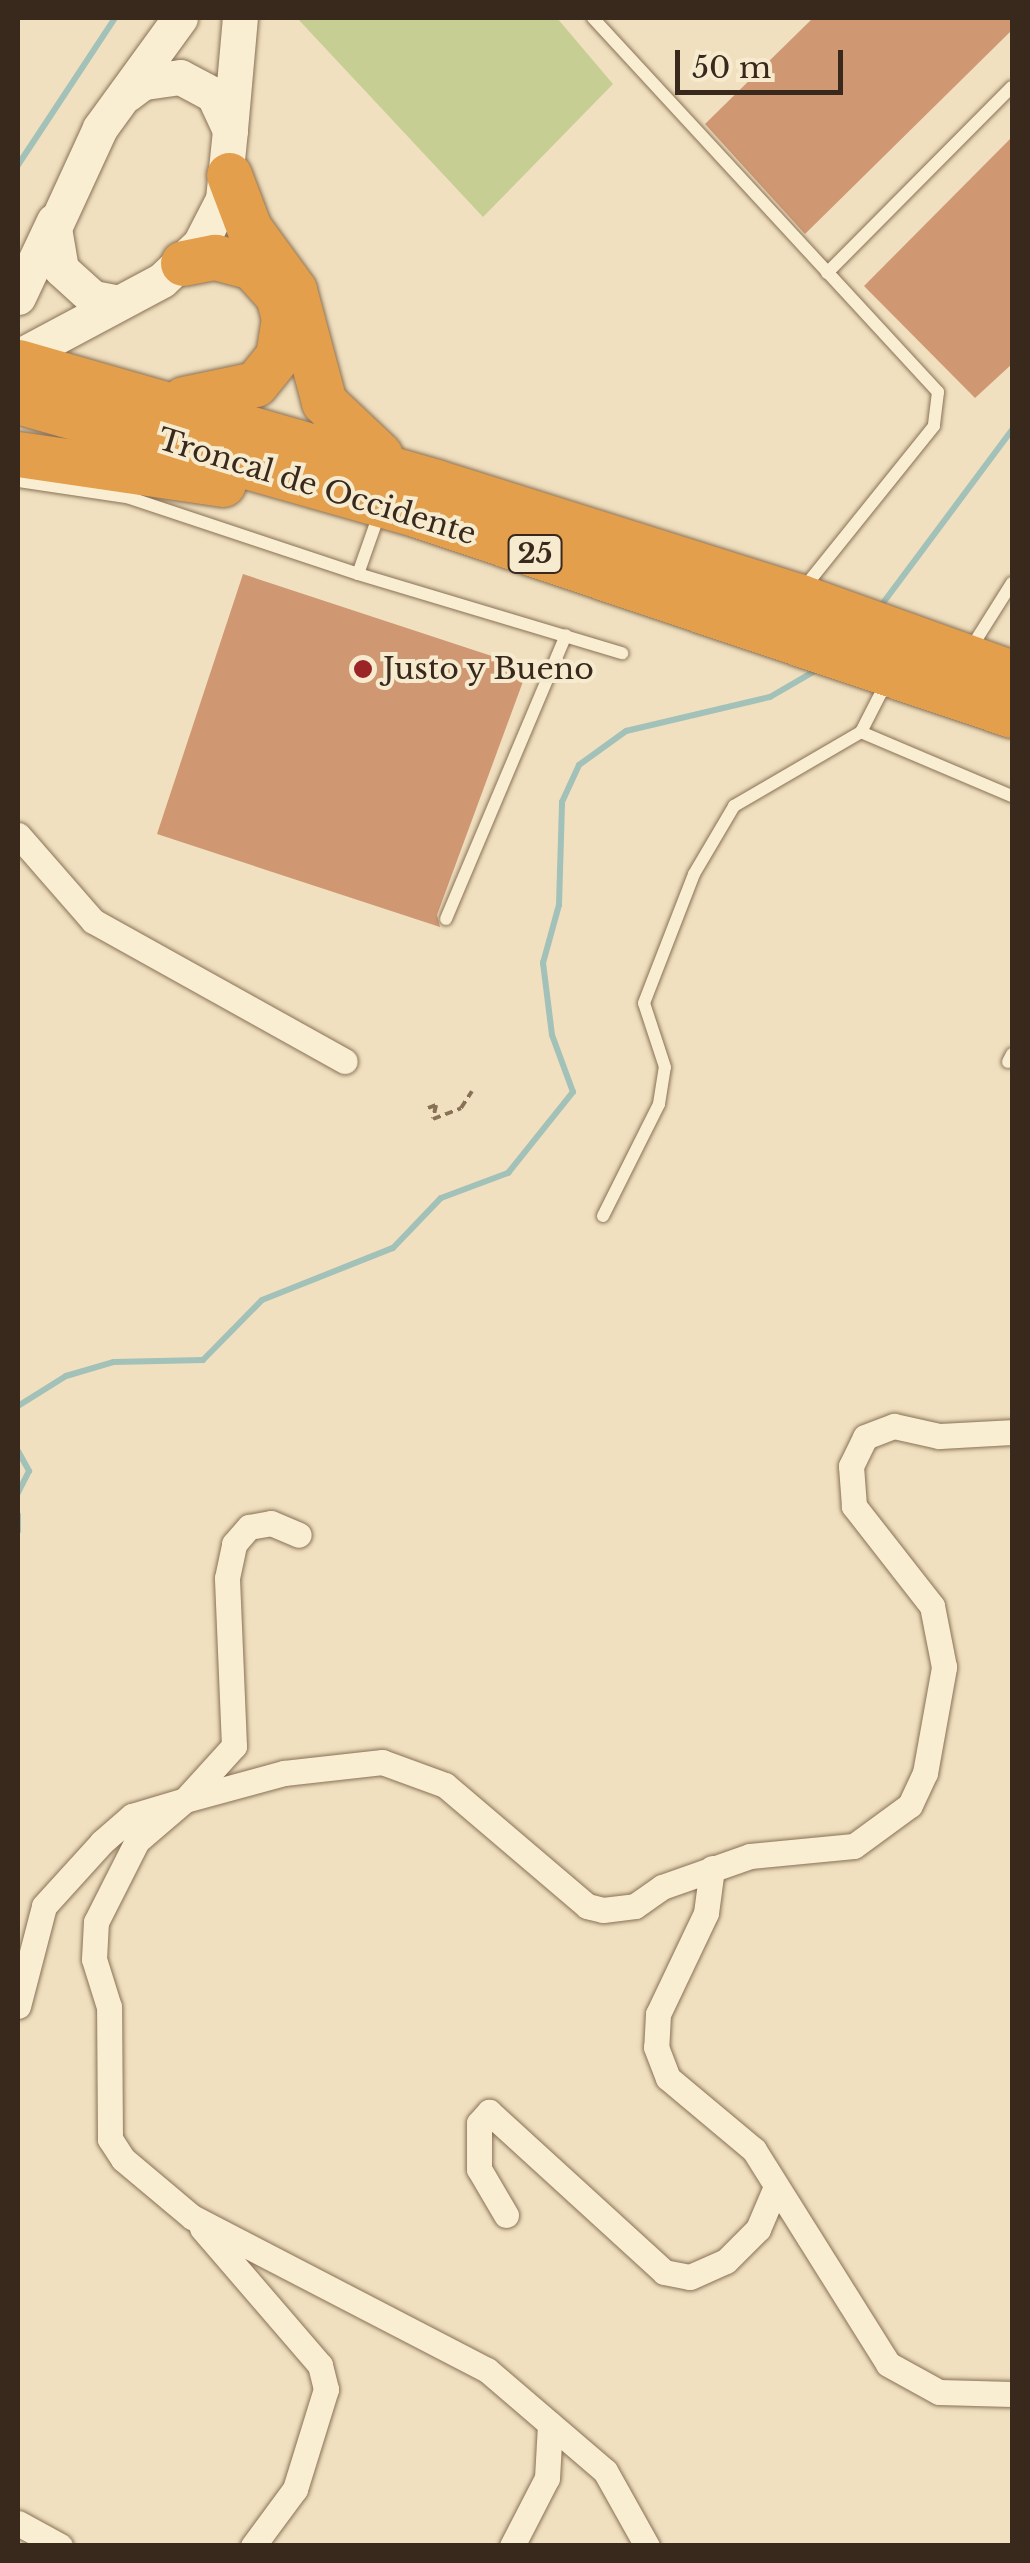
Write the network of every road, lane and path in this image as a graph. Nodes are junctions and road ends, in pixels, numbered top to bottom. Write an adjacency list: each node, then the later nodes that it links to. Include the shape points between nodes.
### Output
1 (180, 18): 5 (street)
2 (240, 18): 6 (street)
3 (593, 18): 10 (lane)
4 (1012, 87): 10 (lane)
5 (127, 94): 6 (street, via 161,76 199,83 214,95); 8 (street, via 100,128)
6 (230, 130): 7 (street)
7 (229, 175): 9 (street, via 213,222); 18 (highway, via 249,228 294,290 324,402 354,439)
8 (62, 207): 11 (street); 12 (street, via 54,228 61,270 93,298)
9 (183, 263): 12 (street); 15 (highway, via 215,256 252,267 278,296 284,340 255,384)
10 (827, 273): 23 (lane, via 938,392 934,426)
11 (18, 297)
12 (114, 302): 13 (street)
13 (18, 359): 14 (highway, Troncal de Occidente / 25)
14 (45, 394): 15 (highway, Troncal de Occidente / 25); 20 (highway, Troncal de Occidente / 25)
15 (166, 400): 18 (highway, Troncal de Occidente / 25)
16 (18, 454): 19 (highway, via 223,484)
17 (18, 481): 21 (lane, via 128,497)
18 (436, 482): 23 (highway, Troncal de Occidente / 25)
19 (377, 520): 20 (highway); 21 (lane)
20 (563, 563): 27 (highway, Troncal de Occidente / 25)
21 (358, 574): 24 (lane)
22 (1012, 583): 26 (lane)
23 (798, 596): 26 (highway, Troncal de Occidente / 25)
24 (566, 636): 25 (lane); 33 (lane)
25 (622, 652)
26 (966, 656): 28 (highway, Troncal de Occidente / 25)
27 (891, 672): 29 (highway, Troncal de Occidente / 25); 30 (lane)
28 (1012, 674)
29 (1012, 715)
30 (861, 732): 31 (lane); 37 (lane, via 734,806 694,874 644,1003 664,1066 659,1104)
31 (1012, 796)
32 (18, 835): 34 (street, via 93,921)
33 (446, 919)
34 (344, 1061)
35 (472, 1091): 36 (path, via 461,1108 433,1119 436,1105)
36 (428, 1108)
37 (603, 1216)
38 (1012, 1432): 41 (street, via 939,1436 894,1426 866,1437 851,1466 854,1506 932,1606 944,1667 925,1773 910,1806 854,1846 750,1856)
39 (298, 1535): 40 (street, via 271,1523 248,1528 234,1544 227,1578 234,1746)
40 (185, 1800): 41 (street, via 284,1773 382,1762 445,1785 587,1906 635,1906); 42 (street, via 132,1816 44,1906); 45 (street, via 137,1841 96,1922 94,1959 109,2007 110,2139)
41 (712, 1868): 43 (street, via 711,1899 658,2014 656,2047 678,2091 730,2124)
42 (18, 2006)
43 (775, 2189): 44 (street, via 758,2229 726,2260 690,2276 664,2272 489,2112 479,2123 478,2169); 46 (street, via 888,2364 939,2392)
44 (506, 2215)
45 (192, 2217): 47 (street, via 487,2370); 50 (street, via 312,2354 326,2388 296,2488)
46 (1012, 2394)
47 (550, 2424): 51 (street, via 547,2478); 52 (street, via 604,2471)
48 (18, 2524): 49 (street)
49 (60, 2546)
50 (254, 2546)
51 (512, 2546)
52 (647, 2546)

